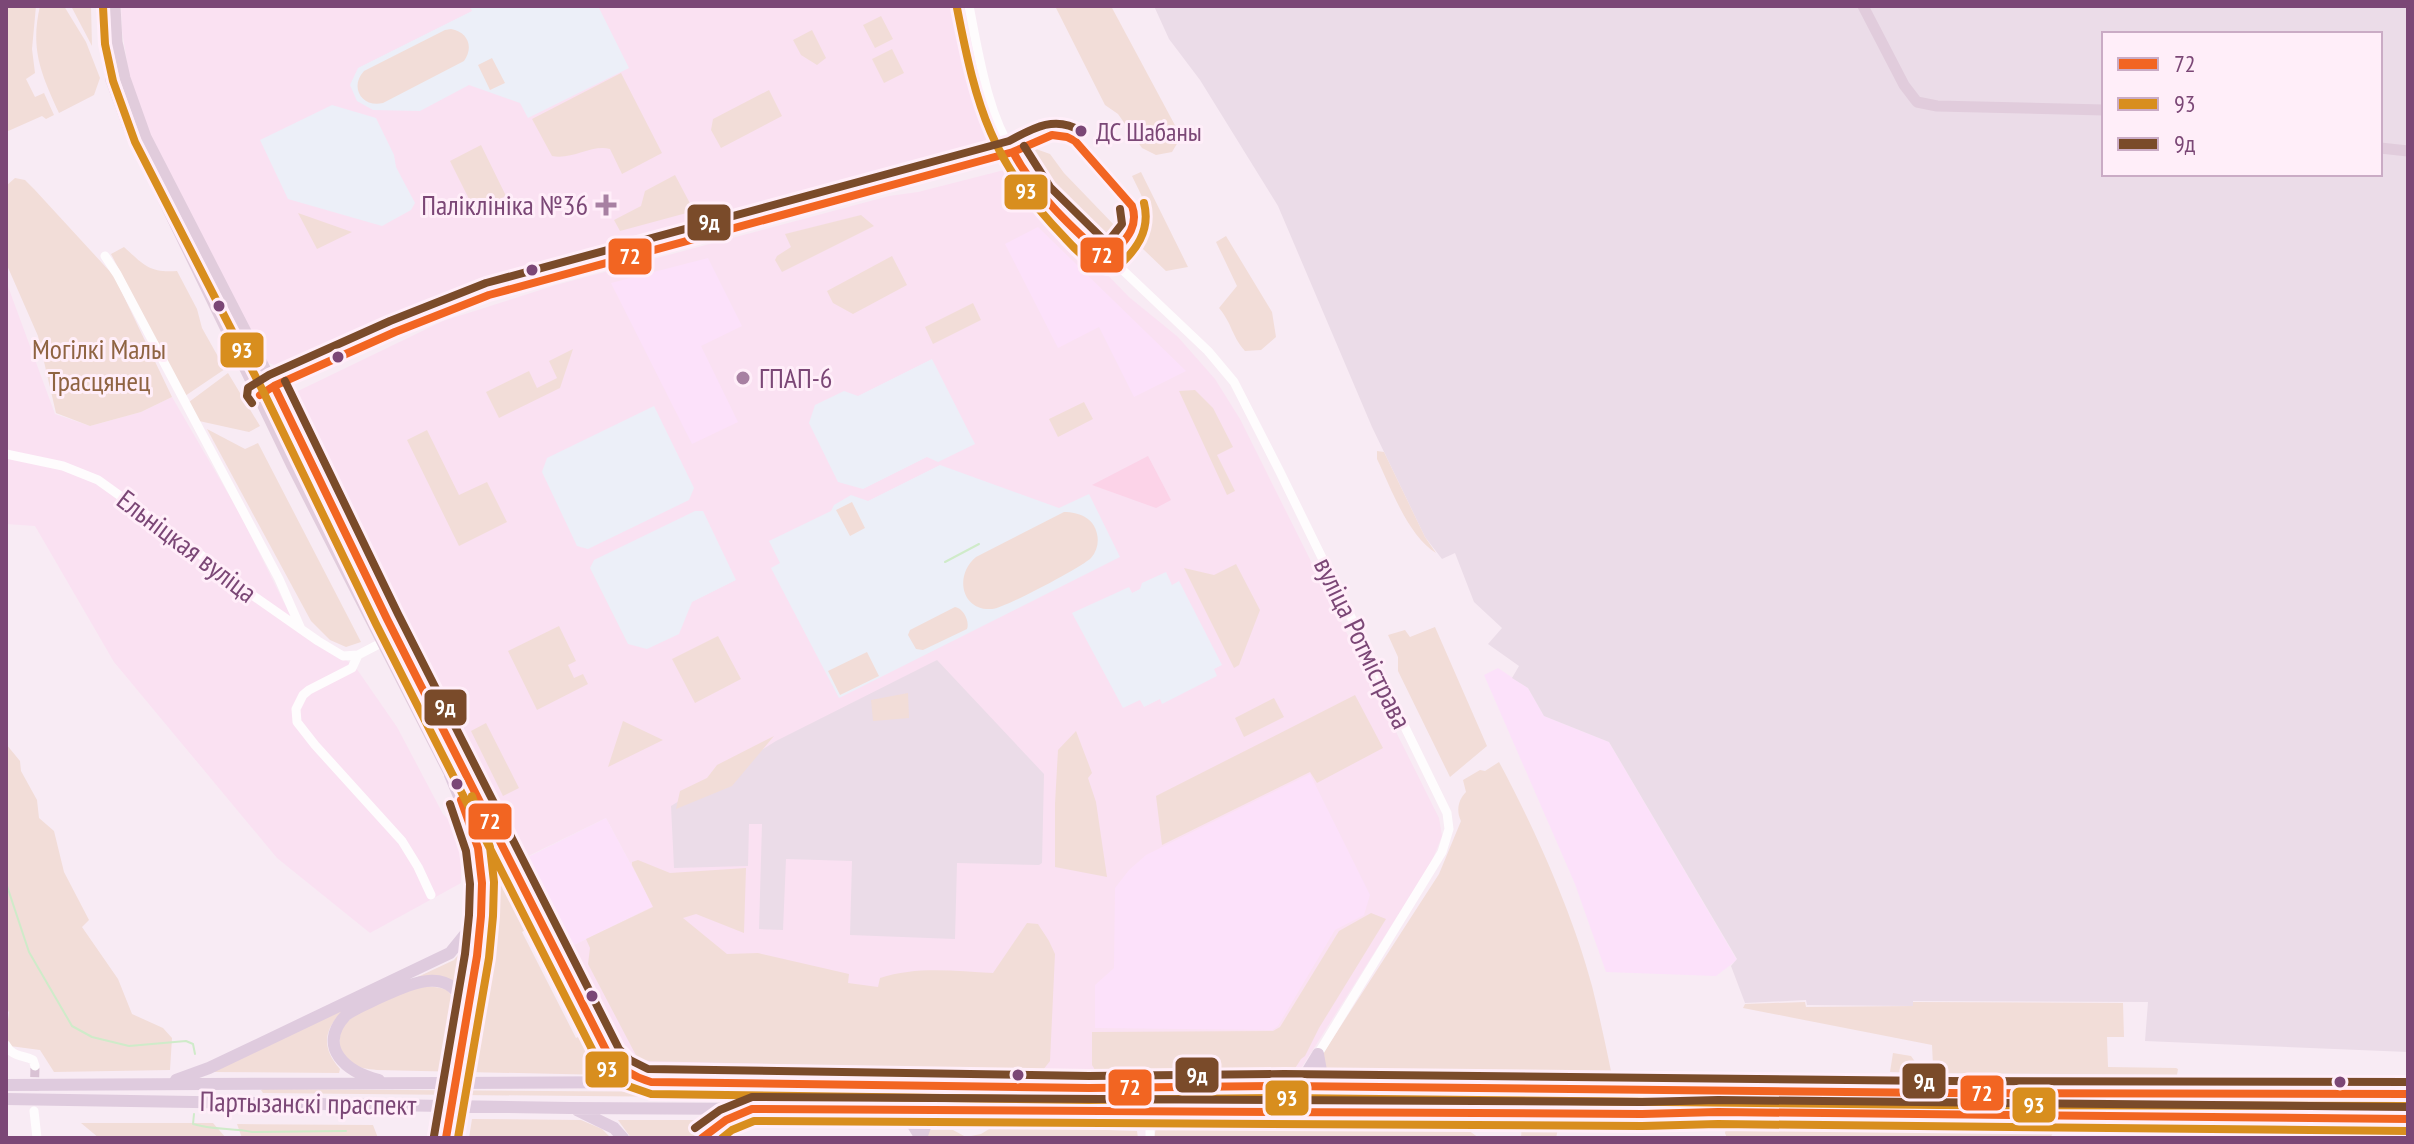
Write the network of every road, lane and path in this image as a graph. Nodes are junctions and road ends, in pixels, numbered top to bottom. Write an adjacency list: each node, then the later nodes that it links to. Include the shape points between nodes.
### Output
1 (103, 6): 11 (main road, via 111,80 125,118)
2 (115, 6): 10 (main road, via 125,78 146,137)
3 (969, 6): 8 (street, вуліца Ротмістрава, via 989,99)
4 (1863, 6): 5 (main road, via 1917,102)
5 (2102, 110)
6 (2382, 148): 7 (main road)
7 (2408, 151)
8 (1013, 152): 10 (street, via 489,295); 26 (street, вуліца Ротмістрава, via 1234,382 1449,821 1442,852)
9 (105, 256): 13 (street)
10 (274, 386): 11 (street); 14 (main road)
11 (259, 394): 15 (main road)
12 (6, 454): 13 (street, Ельніцкая вуліца, via 98,480)
13 (301, 629): 17 (street, Ельніцкая вуліца)
14 (395, 635): 15 (main road); 19 (main road)
15 (383, 642): 16 (street); 20 (main road)
16 (358, 655): 17 (street); 18 (street)
17 (343, 656): 18 (street)
18 (352, 668): 22 (street, via 309,690 298,704 297,722 402,841)
19 (462, 764): 24 (highway, via 481,824 488,886 487,940); 28 (highway, via 609,1056 628,1074)
20 (450, 775): 21 (highway, via 478,848)
21 (482, 883): 23 (highway, via 480,940); 29 (highway, via 467,932 450,953 209,1068)
22 (431, 895)
23 (467, 1012): 24 (highway); 30 (highway, via 449,986 425,980 346,1015 334,1034 336,1053 360,1074)
24 (466, 1044): 45 (highway); 46 (highway)
25 (6, 1045): 27 (street)
26 (1318, 1054): 32 (highway, via 1300,1081); 33 (highway, via 1324,1076)
27 (35, 1066)
28 (651, 1082): 30 (highway, Партызанскі праспект); 34 (highway, Партызанскі праспект)
29 (159, 1084): 30 (highway, Партызанскі праспект); 31 (highway, Партызанскі праспект)
30 (394, 1084)
31 (6, 1085)
32 (1284, 1086): 33 (highway, Партызанскі праспект); 34 (highway, Партызанскі праспект)
33 (1341, 1087): 35 (highway, Партызанскі праспект)
34 (1146, 1088): 42 (highway)
35 (2408, 1094)
36 (6, 1099): 37 (highway, Партызанскі праспект)
37 (33, 1105): 38 (highway, Партызанскі праспект); 44 (street)
38 (570, 1108): 39 (highway, Партызанскі праспект); 47 (highway, via 614,1128)
39 (752, 1109): 40 (highway, Партызанскі праспект); 48 (highway)
40 (895, 1110): 41 (highway, Партызанскі праспект); 49 (highway)
41 (946, 1110): 42 (highway, Партызанскі праспект); 49 (highway, via 926,1124)
42 (1148, 1110): 43 (highway, Партызанскі праспект); 50 (street)
43 (2408, 1119)
44 (37, 1138)
45 (446, 1138)
46 (456, 1138)
47 (623, 1138)
48 (702, 1138)
49 (921, 1138)
50 (1150, 1138)

